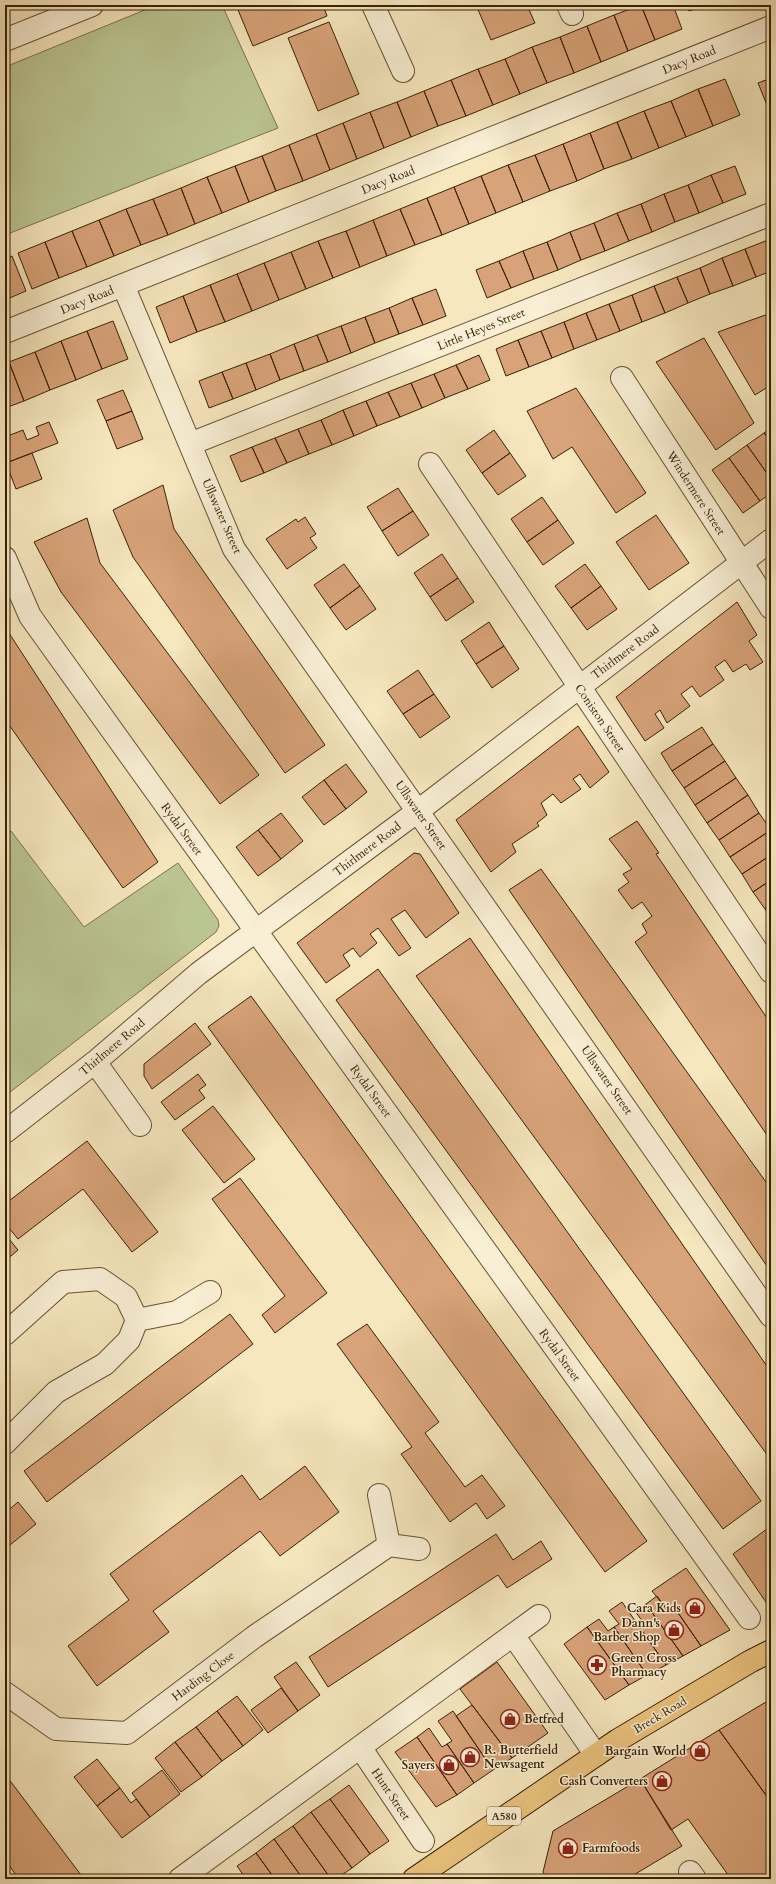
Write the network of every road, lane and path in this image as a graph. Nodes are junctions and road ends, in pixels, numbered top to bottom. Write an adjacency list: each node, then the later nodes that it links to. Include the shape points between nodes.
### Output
1 (92, 5): 4 (street)
2 (373, 5): 5 (street)
3 (771, 27): 7 (street, Dacy Road)
4 (5, 40)
5 (403, 71)
6 (771, 214): 10 (street, Little Heyes Street)
7 (123, 285): 8 (street, Dacy Road); 10 (street, Ullswater Street)
8 (5, 332)
9 (622, 378): 14 (street, Windermere Street)
10 (190, 444): 17 (street, Ullswater Street, via 234,549)
11 (430, 464): 16 (street, Coniston Street)
12 (771, 540): 14 (street, Thirlmere Road)
13 (5, 558): 18 (street, Rydal Street, via 30,616)
14 (741, 564): 15 (street, Windermere Street); 16 (street, Thirlmere Road)
15 (771, 608)
16 (579, 688): 17 (street, Thirlmere Road); 19 (street, Coniston Street)
17 (418, 811): 18 (street, Thirlmere Road); 24 (street, Ullswater Street)
18 (256, 932): 20 (street, Thirlmere Road, via 199,973); 32 (street, Rydal Street)
19 (771, 972)
20 (95, 1062): 21 (street); 22 (street, Thirlmere Road)
21 (140, 1125)
22 (5, 1132)
23 (210, 1292): 25 (street, via 177,1312)
24 (771, 1316)
25 (137, 1320): 26 (street, via 126,1297 100,1279 63,1282); 27 (street, via 129,1340 105,1364 56,1392)
26 (5, 1334)
27 (5, 1443)
28 (378, 1495): 29 (street)
29 (389, 1545): 30 (street); 35 (street, Harding Close, via 254,1637 127,1733 56,1728)
30 (419, 1549)
31 (539, 1616): 33 (street)
32 (749, 1618)
33 (513, 1635): 36 (street); 37 (street)
34 (771, 1651): 37 (main road, Breck Road / A580)
35 (5, 1693)
36 (360, 1747): 38 (street, Hunt Street); 39 (street)
37 (596, 1755): 40 (main road, Breck Road / A580)
38 (423, 1841)
39 (192, 1875)
40 (414, 1879)

